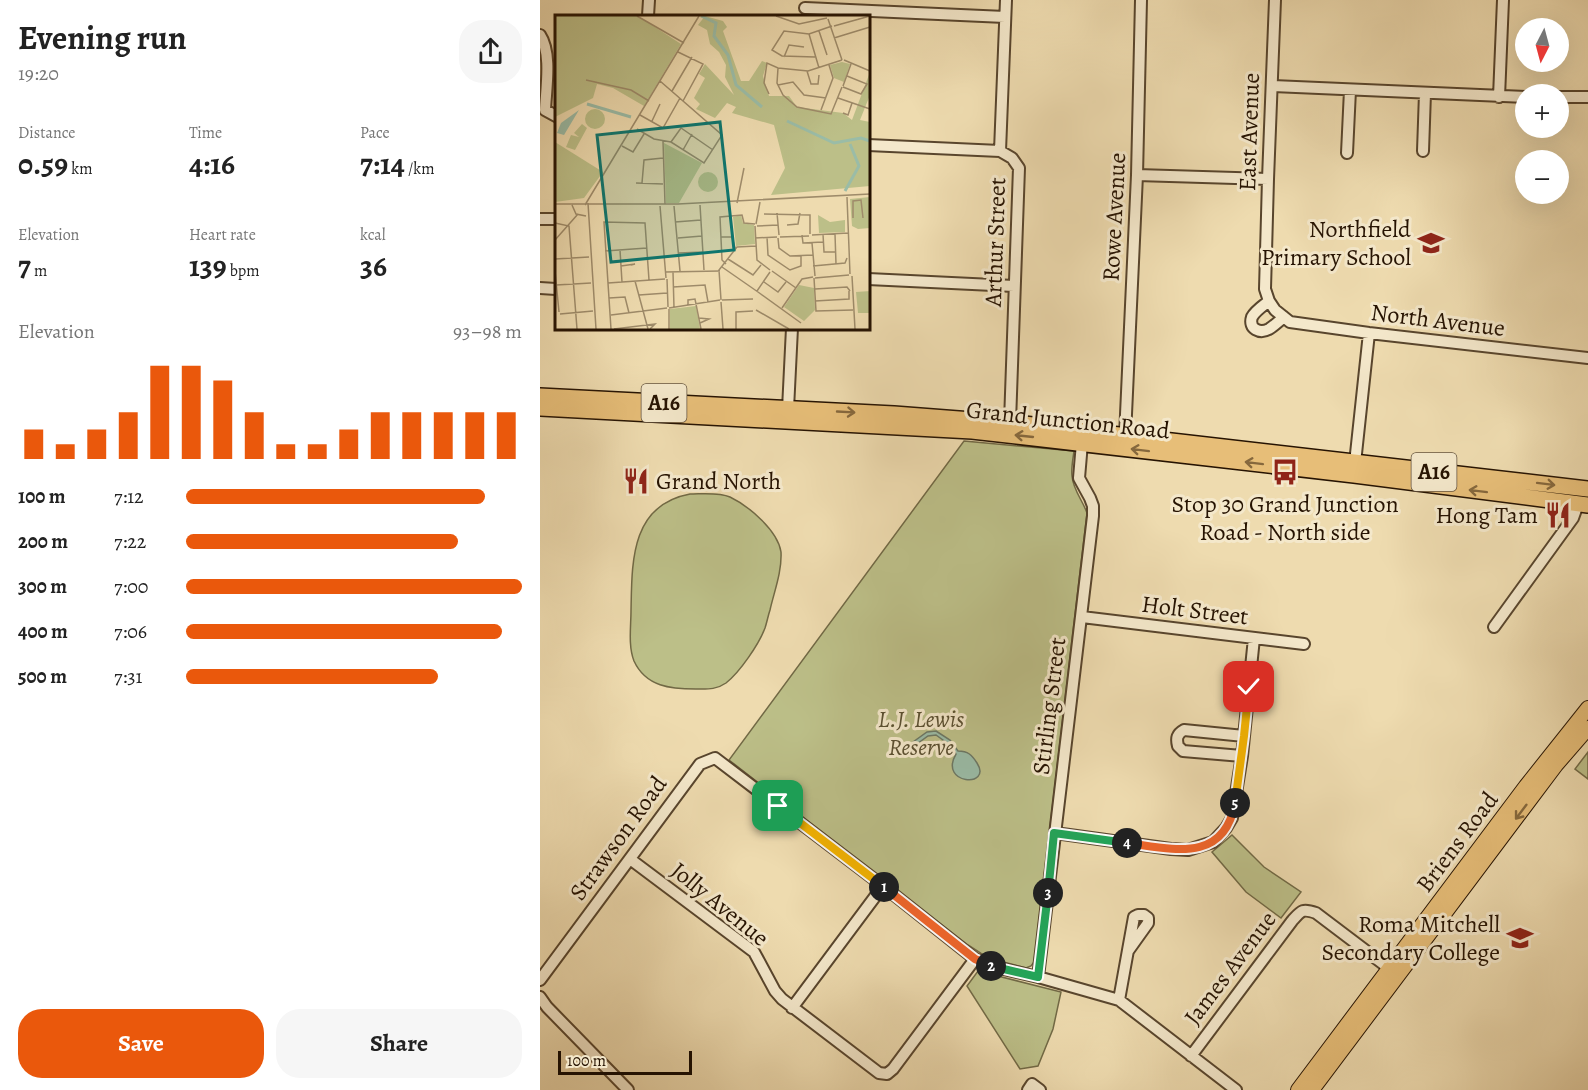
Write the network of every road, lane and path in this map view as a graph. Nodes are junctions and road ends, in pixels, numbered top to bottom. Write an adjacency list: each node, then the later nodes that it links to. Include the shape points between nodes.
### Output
1 (649, 0): 7 (street)
2 (1006, 0): 8 (street, Arthur Street)
3 (1141, 0): 22 (street, Rowe Avenue)
4 (1275, 0): 10 (street, East Avenue)
5 (1503, 0): 13 (street)
6 (805, 8): 8 (street)
7 (648, 15)
8 (1005, 17): 19 (street, Arthur Street)
9 (540, 35): 17 (street, via 547,56 545,110)
10 (1273, 86): 11 (street); 23 (street, East Avenue)
11 (1350, 90): 12 (street); 21 (street)
12 (1425, 93): 13 (street); 20 (street)
13 (1500, 97): 14 (street)
14 (1515, 97)
15 (1569, 97): 16 (street)
16 (1588, 97)
17 (555, 115)
18 (870, 145): 19 (street)
19 (1000, 150): 25 (street, Arthur Street, via 1019,168)
20 (1423, 151)
21 (1347, 153)
22 (1137, 175): 23 (street); 36 (street, Rowe Avenue)
23 (1268, 179): 28 (street, East Avenue, via 1265,289)
24 (870, 279): 25 (street)
25 (1014, 286): 35 (street, Arthur Street)
26 (540, 288): 27 (street)
27 (555, 289)
28 (1276, 309): 28 (street, via 1268,331 1252,328 1253,314); 30 (street, North Avenue, via 1290,322)
29 (792, 330): 34 (street)
30 (1369, 333): 31 (street, North Avenue); 39 (street)
31 (1588, 358)
32 (540, 396): 34 (highway, Grand Junction Road / A16)
33 (540, 408): 34 (highway, Grand Junction Road / A16)
34 (788, 415): 35 (highway, Grand Junction Road / A16, one-way to 35); 37 (highway, Grand Junction Road / A16, one-way to 34)
35 (1010, 422): 37 (highway, Grand Junction Road / A16)
36 (1125, 436): 37 (highway, Grand Junction Road / A16); 38 (highway, Grand Junction Road / A16)
37 (1083, 437): 38 (highway, Grand Junction Road / A16, one-way to 37); 42 (street, Stirling Street, via 1079,478 1090,498 1093,516)
38 (1199, 450): 39 (highway, Grand Junction Road / A16)
39 (1355, 469): 40 (highway, Grand Junction Road / A16, one-way to 40); 41 (highway, Grand Junction Road / A16, one-way to 39)
40 (1584, 488): 41 (highway)
41 (1583, 504): 43 (street)
42 (1082, 617): 44 (street, Holt Street); 50 (street, Stirling Street)
43 (1494, 627)
44 (1254, 638): 45 (street, Holt Street); 48 (street)
45 (1304, 644)
46 (1588, 708): 55 (main road, Briens Road, via 1526,786)
47 (1588, 728): 55 (main road, Briens Road, one-way to 55)
48 (1244, 736): 49 (street); 49 (street, via 1184,730 1176,740 1183,751)
49 (1242, 756): 50 (street, via 1232,818 1213,842 1188,850)
50 (1054, 833): 56 (street, Stirling Street)
51 (630, 859): 52 (street, Strawson Road, via 700,764 715,758); 57 (street, Strawson Road); 60 (street, Jolly Avenue, via 754,952 775,991)
52 (883, 886): 54 (street); 60 (street)
53 (1128, 951): 59 (street)
54 (975, 959): 56 (street); 60 (street, Jolly Avenue, via 887,1074 879,1073)
55 (1395, 972): 61 (street, James Avenue, via 1316,913 1301,910); 66 (main road, Briens Road); 67 (main road, Briens Road)
56 (1038, 977): 59 (street)
57 (540, 980)
58 (540, 997): 62 (street)
59 (1119, 1000): 61 (street)
60 (792, 1008)
61 (1191, 1056): 65 (street)
62 (628, 1090)
63 (1028, 1090): 64 (street, via 1032,1084)
64 (1040, 1090)
65 (1236, 1090)
66 (1299, 1090)
67 (1312, 1090)

